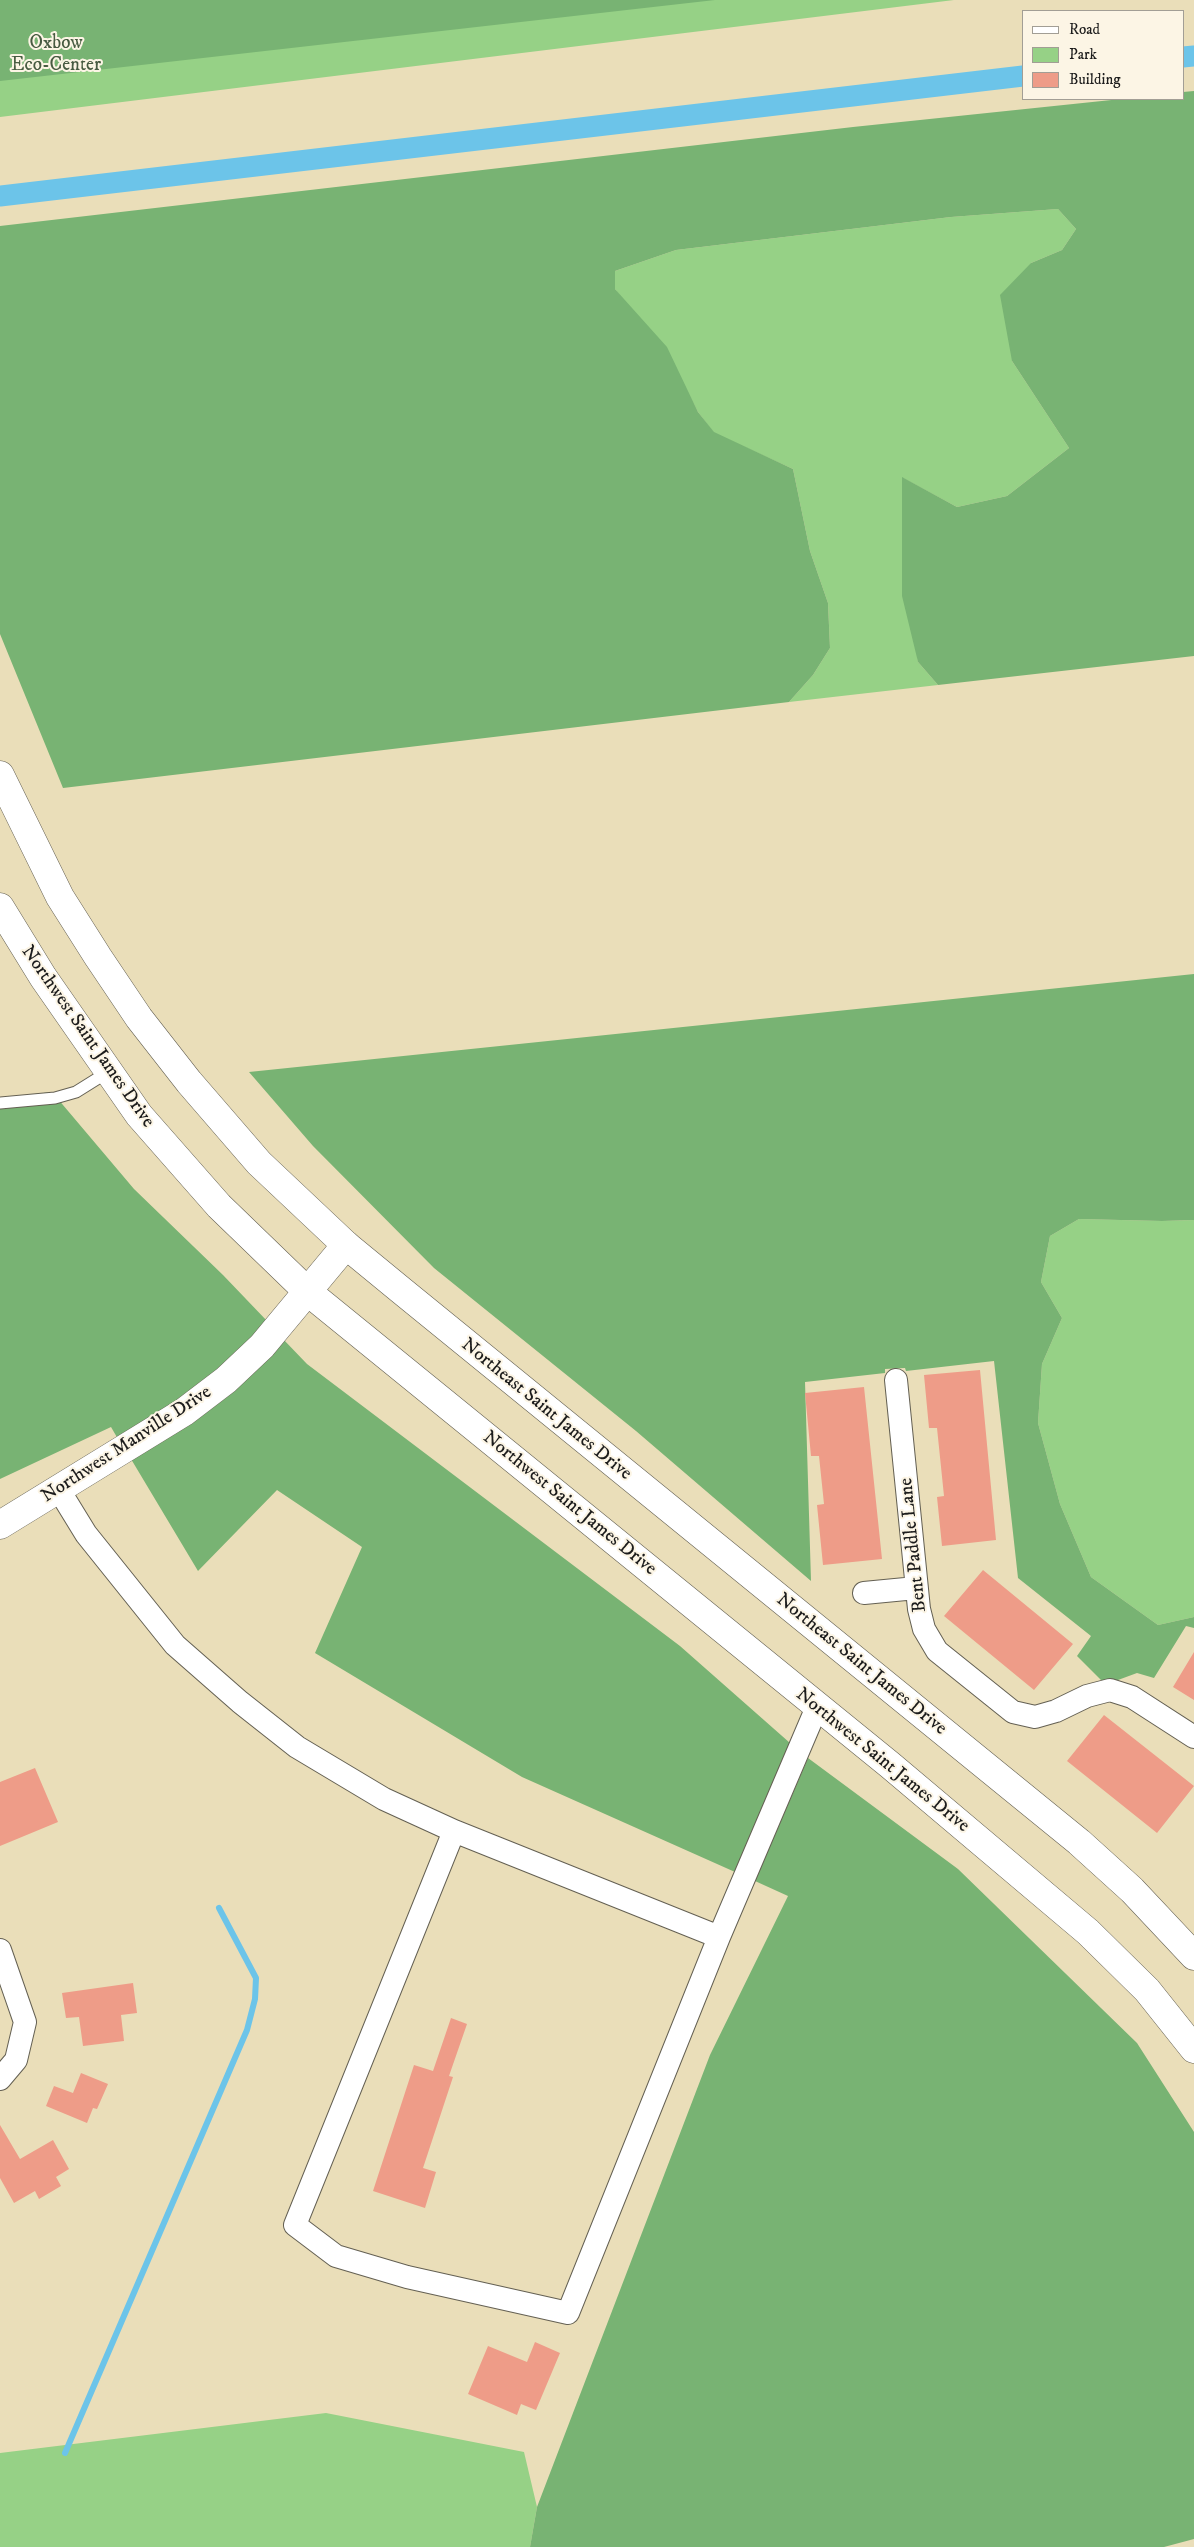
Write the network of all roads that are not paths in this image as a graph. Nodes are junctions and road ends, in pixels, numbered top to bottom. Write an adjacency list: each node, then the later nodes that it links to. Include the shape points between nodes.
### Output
1 (0, 775): 5 (main road, Northeast Saint James Drive, via 60,897 140,1018 189,1082 259,1163)
2 (0, 907): 3 (main road, Northwest Saint James Drive, via 42,978)
3 (108, 1072): 4 (lane, via 76,1092 55,1098); 6 (main road, Northwest Saint James Drive, via 139,1115 219,1206)
4 (0, 1103)
5 (346, 1245): 6 (main road, Northwest Manville Drive); 17 (main road, Northeast Saint James Drive, via 1079,1842 1132,1890)
6 (308, 1292): 8 (main road, Northwest Manville Drive, via 262,1346 226,1380 184,1412); 12 (main road, Northwest Saint James Drive)
7 (896, 1380): 10 (street, Bent Paddle Lane)
8 (59, 1490): 9 (main road, Northwest Manville Drive); 14 (street, via 86,1534 175,1645 240,1702 305,1752 384,1799)
9 (0, 1525)
10 (916, 1588): 11 (street); 13 (street, Bent Paddle Lane, via 924,1629 937,1651 1013,1712 1035,1717 1110,1690 1132,1697)
11 (864, 1593)
12 (818, 1707): 15 (street); 18 (main road, Northwest Saint James Drive, via 1088,1932 1147,1990)
13 (1194, 1737)
14 (454, 1830): 15 (street); 15 (street, via 295,2225 336,2256 407,2277 568,2313)
15 (719, 1937)
16 (0, 1950): 19 (street, via 25,2022 16,2060)
17 (1194, 1956)
18 (1194, 2049)
19 (0, 2079)

